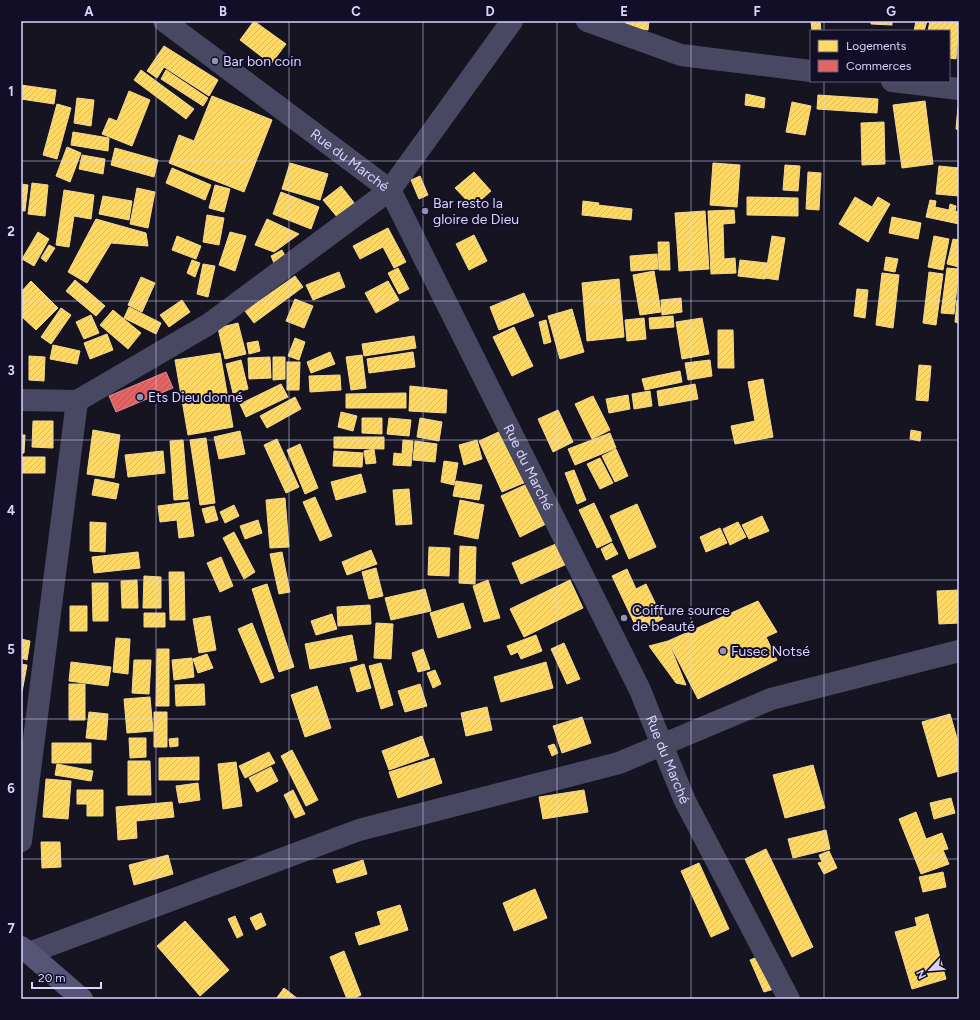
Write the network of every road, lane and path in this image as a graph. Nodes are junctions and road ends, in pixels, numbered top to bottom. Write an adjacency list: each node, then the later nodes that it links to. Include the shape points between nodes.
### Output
1 (164, 21): 7 (street, Rue du Marché)
2 (512, 21): 7 (street)
3 (587, 21): 4 (street, via 681,55)
4 (810, 71)
5 (899, 82): 6 (street)
6 (959, 90)
7 (390, 190): 9 (street, via 209,324); 11 (street, Rue du Marché, via 640,690)
8 (21, 400): 9 (street)
9 (77, 401): 12 (street)
10 (959, 651): 11 (street, via 771,699)
11 (662, 745): 13 (street, via 619,763 359,830); 15 (street, Rue du Marché, via 686,801)
12 (21, 841)
13 (25, 950): 14 (main road)
14 (82, 999)
15 (788, 999)

